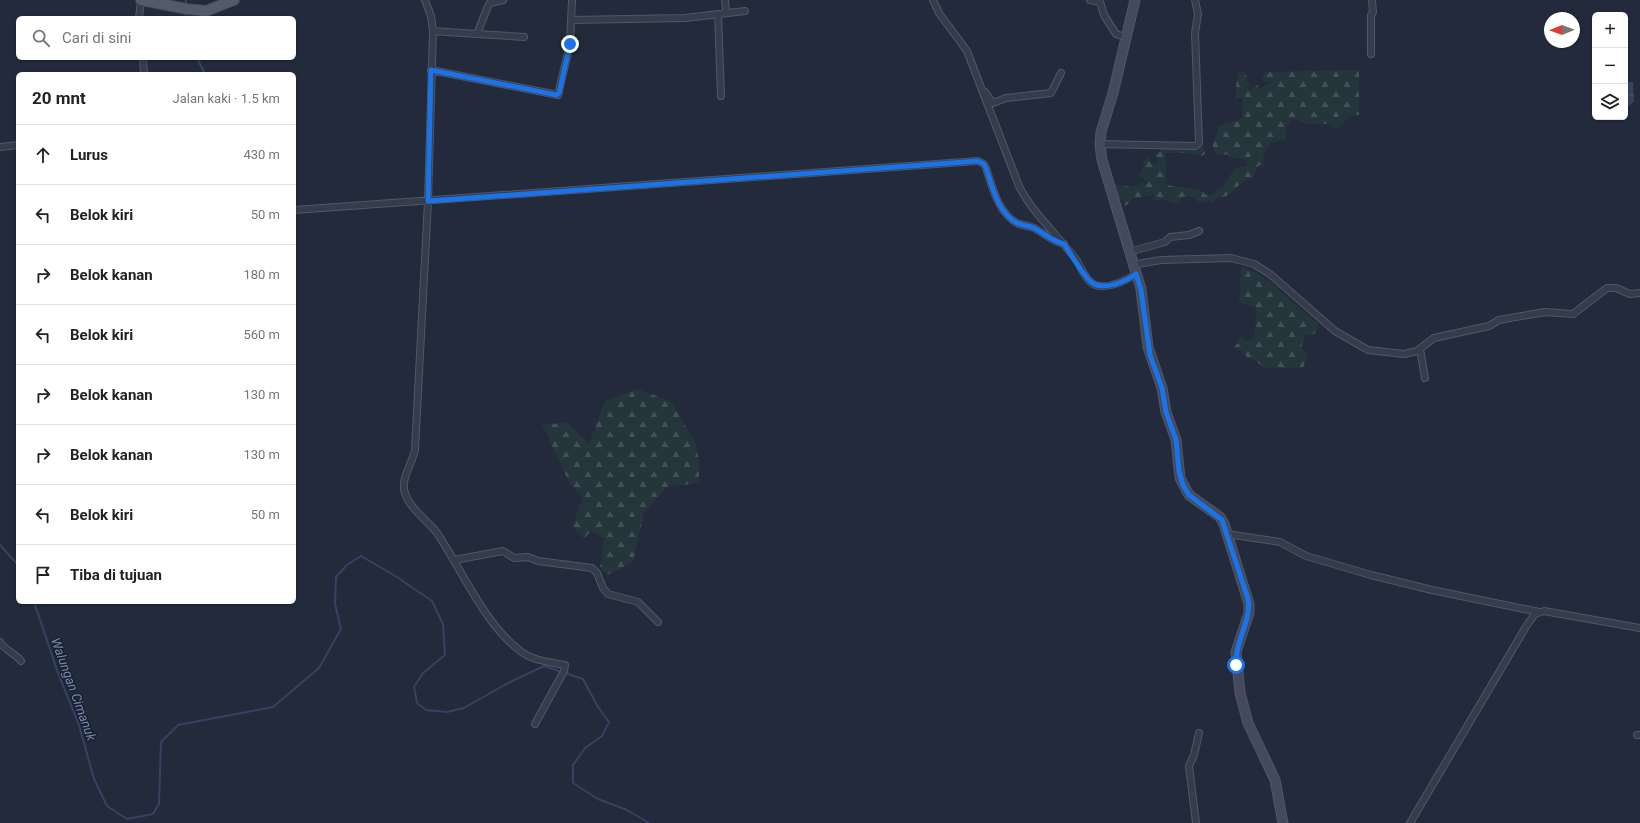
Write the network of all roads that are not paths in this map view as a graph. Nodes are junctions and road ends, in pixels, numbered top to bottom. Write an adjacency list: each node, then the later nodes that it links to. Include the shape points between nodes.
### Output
1 (141, 0): 12 (main road); 16 (street)
2 (234, 0): 12 (main road, via 211,10)
3 (425, 0): 18 (street)
4 (503, 0): 19 (street, via 490,3)
5 (572, 0): 17 (street)
6 (725, 0): 14 (street)
7 (933, 0): 27 (street, via 939,13 968,50)
8 (1090, 0): 21 (street, via 1100,2 1104,15 1116,34)
9 (1134, 0): 21 (street)
10 (1195, 0): 29 (street, via 1198,14 1195,33 1200,143 1195,146)
11 (1372, 0): 22 (street)
12 (179, 6)
13 (746, 11): 14 (street)
14 (726, 13): 15 (street)
15 (718, 14): 17 (street, via 679,18); 28 (street)
16 (140, 16)
17 (571, 20): 24 (street, via 570,44 557,95)
18 (433, 31): 19 (street); 24 (street)
19 (477, 34): 20 (street)
20 (524, 36)
21 (1125, 37): 29 (street)
22 (1371, 54)
23 (143, 60): 25 (street)
24 (431, 70): 32 (street)
25 (144, 72)
26 (1061, 73): 27 (street, via 1051,93 1006,98 993,103)
27 (981, 88): 35 (street, via 1024,196)
28 (721, 96)
29 (1100, 144): 36 (street, via 1103,166)
30 (16, 145): 31 (street)
31 (0, 147)
32 (428, 201): 33 (street); 35 (street, via 978,161 984,164 998,201 1009,217 1020,225 1034,228 1055,242); 43 (street, via 415,450 404,486 410,502 436,531)
33 (296, 210)
34 (1199, 231): 36 (street, via 1189,236 1170,237 1165,242)
35 (1064, 244): 38 (street, via 1095,285 1119,283)
36 (1129, 252): 37 (street)
37 (1132, 265): 38 (street); 40 (street, via 1161,260 1231,258 1254,264 1267,272 1332,329 1363,348 1404,354 1414,353)
38 (1136, 274): 42 (street, via 1141,290 1150,355 1176,440 1183,485 1189,495 1220,517)
39 (1640, 293): 40 (street, via 1630,294 1616,288 1606,288 1573,314 1545,312 1499,320 1489,326 1434,338)
40 (1420, 349): 41 (street)
41 (1425, 378)
42 (1227, 534): 44 (street, via 1280,542 1306,556 1371,575); 52 (street, via 1249,604 1249,613 1236,652 1240,693 1248,723 1275,780)
43 (454, 560): 45 (street, via 503,551 514,558 528,557 538,561 592,568 608,594 638,602); 49 (street, via 479,605 519,651 545,662 565,665)
44 (1539, 612): 46 (street); 53 (street, via 1527,625)
45 (658, 622)
46 (1640, 628)
47 (0, 642): 48 (street)
48 (21, 661)
49 (535, 724)
50 (1199, 733): 51 (street, via 1189,766)
51 (1196, 823)
52 (1283, 823)
53 (1410, 823)

